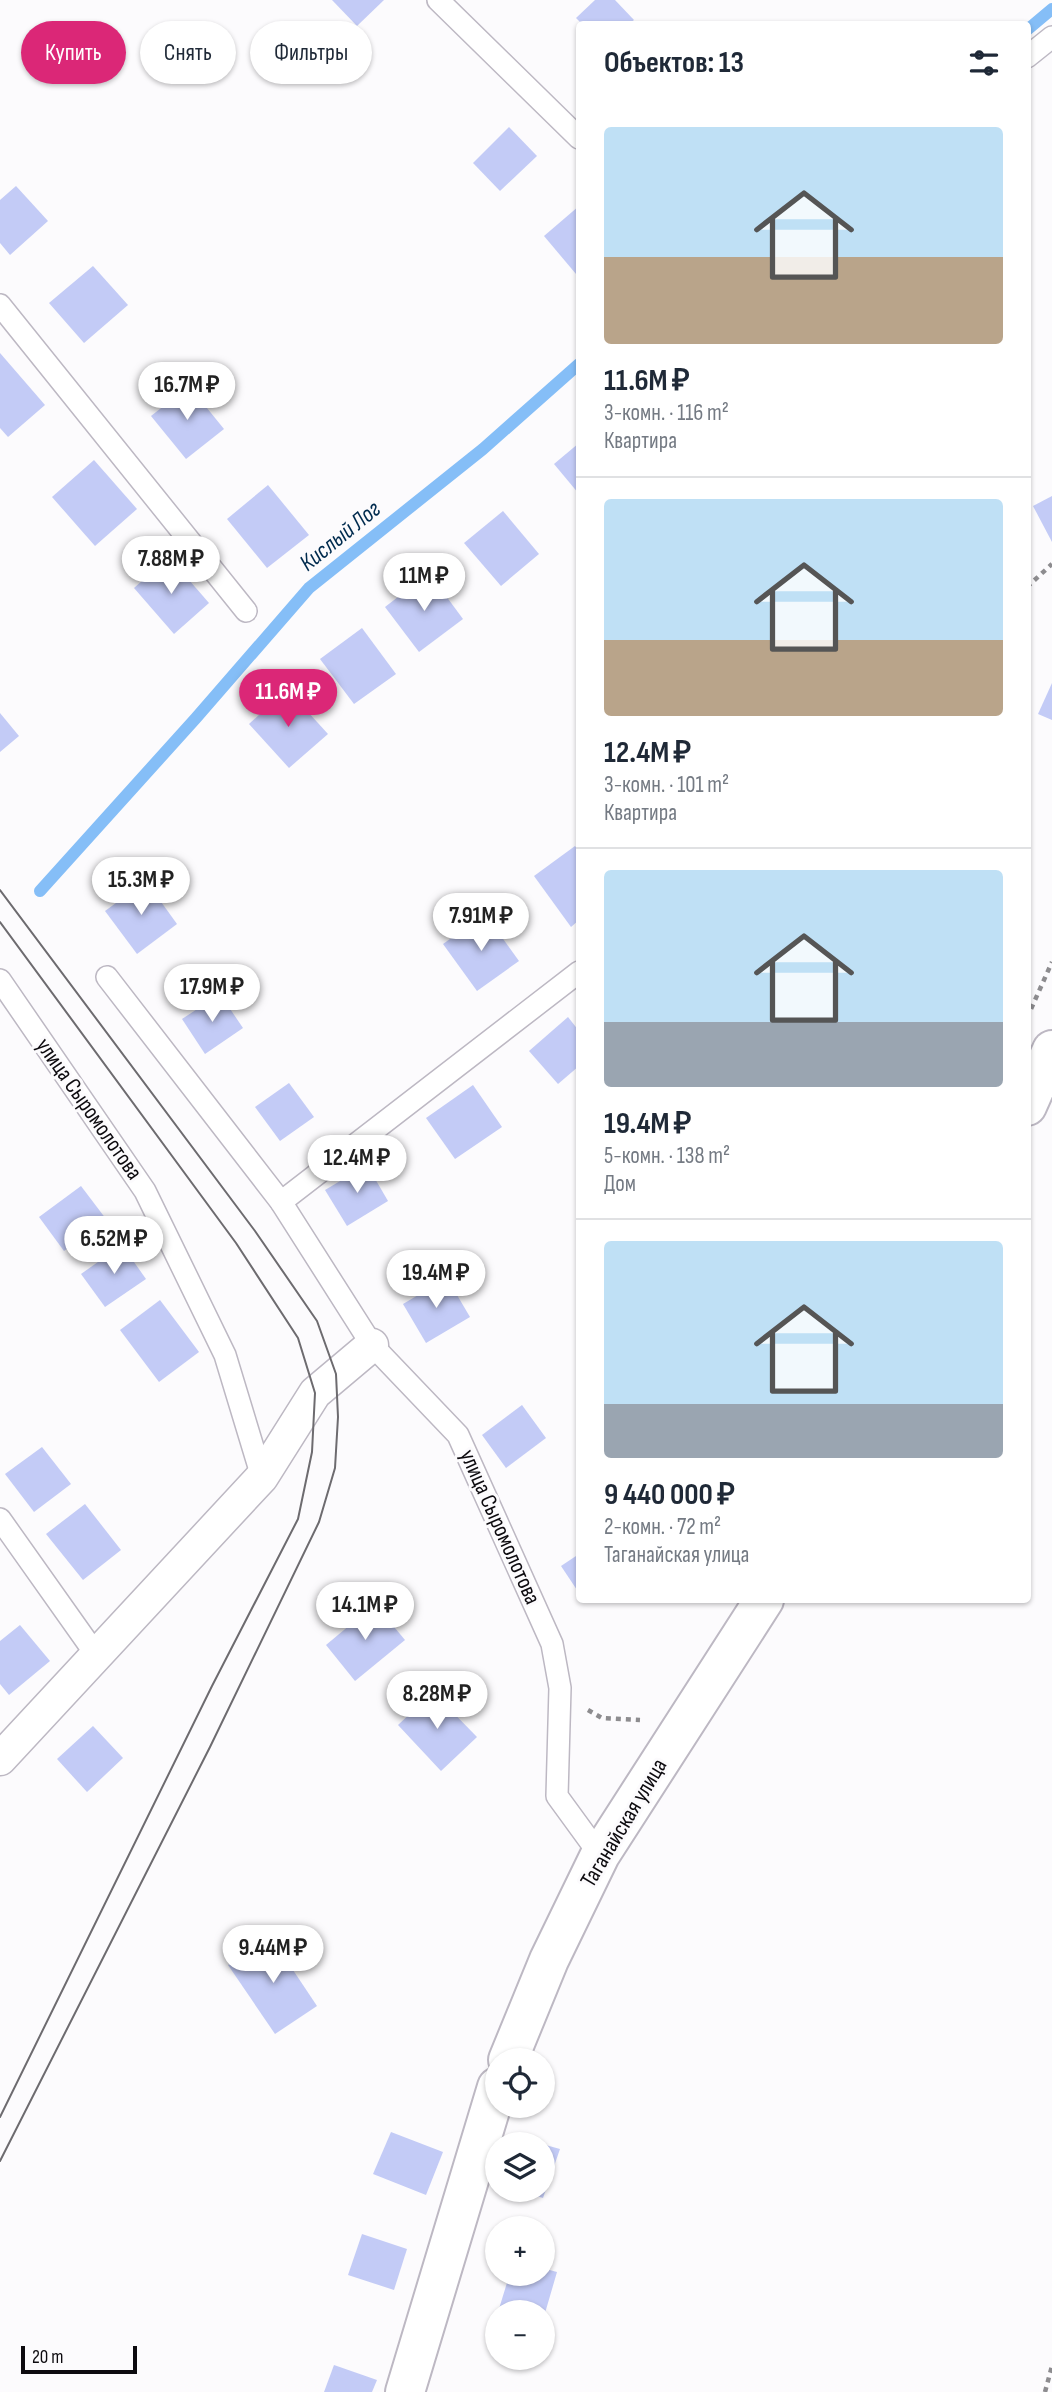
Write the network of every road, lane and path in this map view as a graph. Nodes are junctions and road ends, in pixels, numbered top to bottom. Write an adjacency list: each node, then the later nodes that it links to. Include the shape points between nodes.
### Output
1 (438, 0): 4 (lane)
2 (1052, 37): 3 (lane)
3 (1031, 54)
4 (576, 135)
5 (0, 305): 8 (lane)
6 (1052, 564): 7 (path)
7 (1031, 583)
8 (246, 611)
9 (1052, 962): 13 (path)
10 (576, 974): 16 (lane)
11 (107, 976): 16 (lane, улица Сыромолотова)
12 (0, 980): 18 (lane, улица Сыромолотова, via 145,1191 225,1355)
13 (1031, 1009)
14 (1052, 1050): 15 (main road)
15 (1031, 1097)
16 (281, 1202): 17 (lane, улица Сыромолотова)
17 (372, 1345): 18 (street, via 314,1393); 22 (lane, улица Сыромолотова, via 458,1435 552,1644)
18 (262, 1477): 21 (street)
19 (0, 1519): 21 (lane)
20 (762, 1603): 25 (main road, Таганайская улица)
21 (97, 1656): 24 (street)
22 (560, 1688): 23 (path, via 602,1718 640,1720); 25 (lane, улица Сыромолотова, via 557,1796)
23 (647, 1711)
24 (0, 1759)
25 (600, 1855): 26 (main road, Таганайская улица)
26 (513, 2048)
27 (488, 2118): 29 (main road)
28 (1052, 2365): 30 (path)
29 (405, 2392)
30 (1045, 2392)

